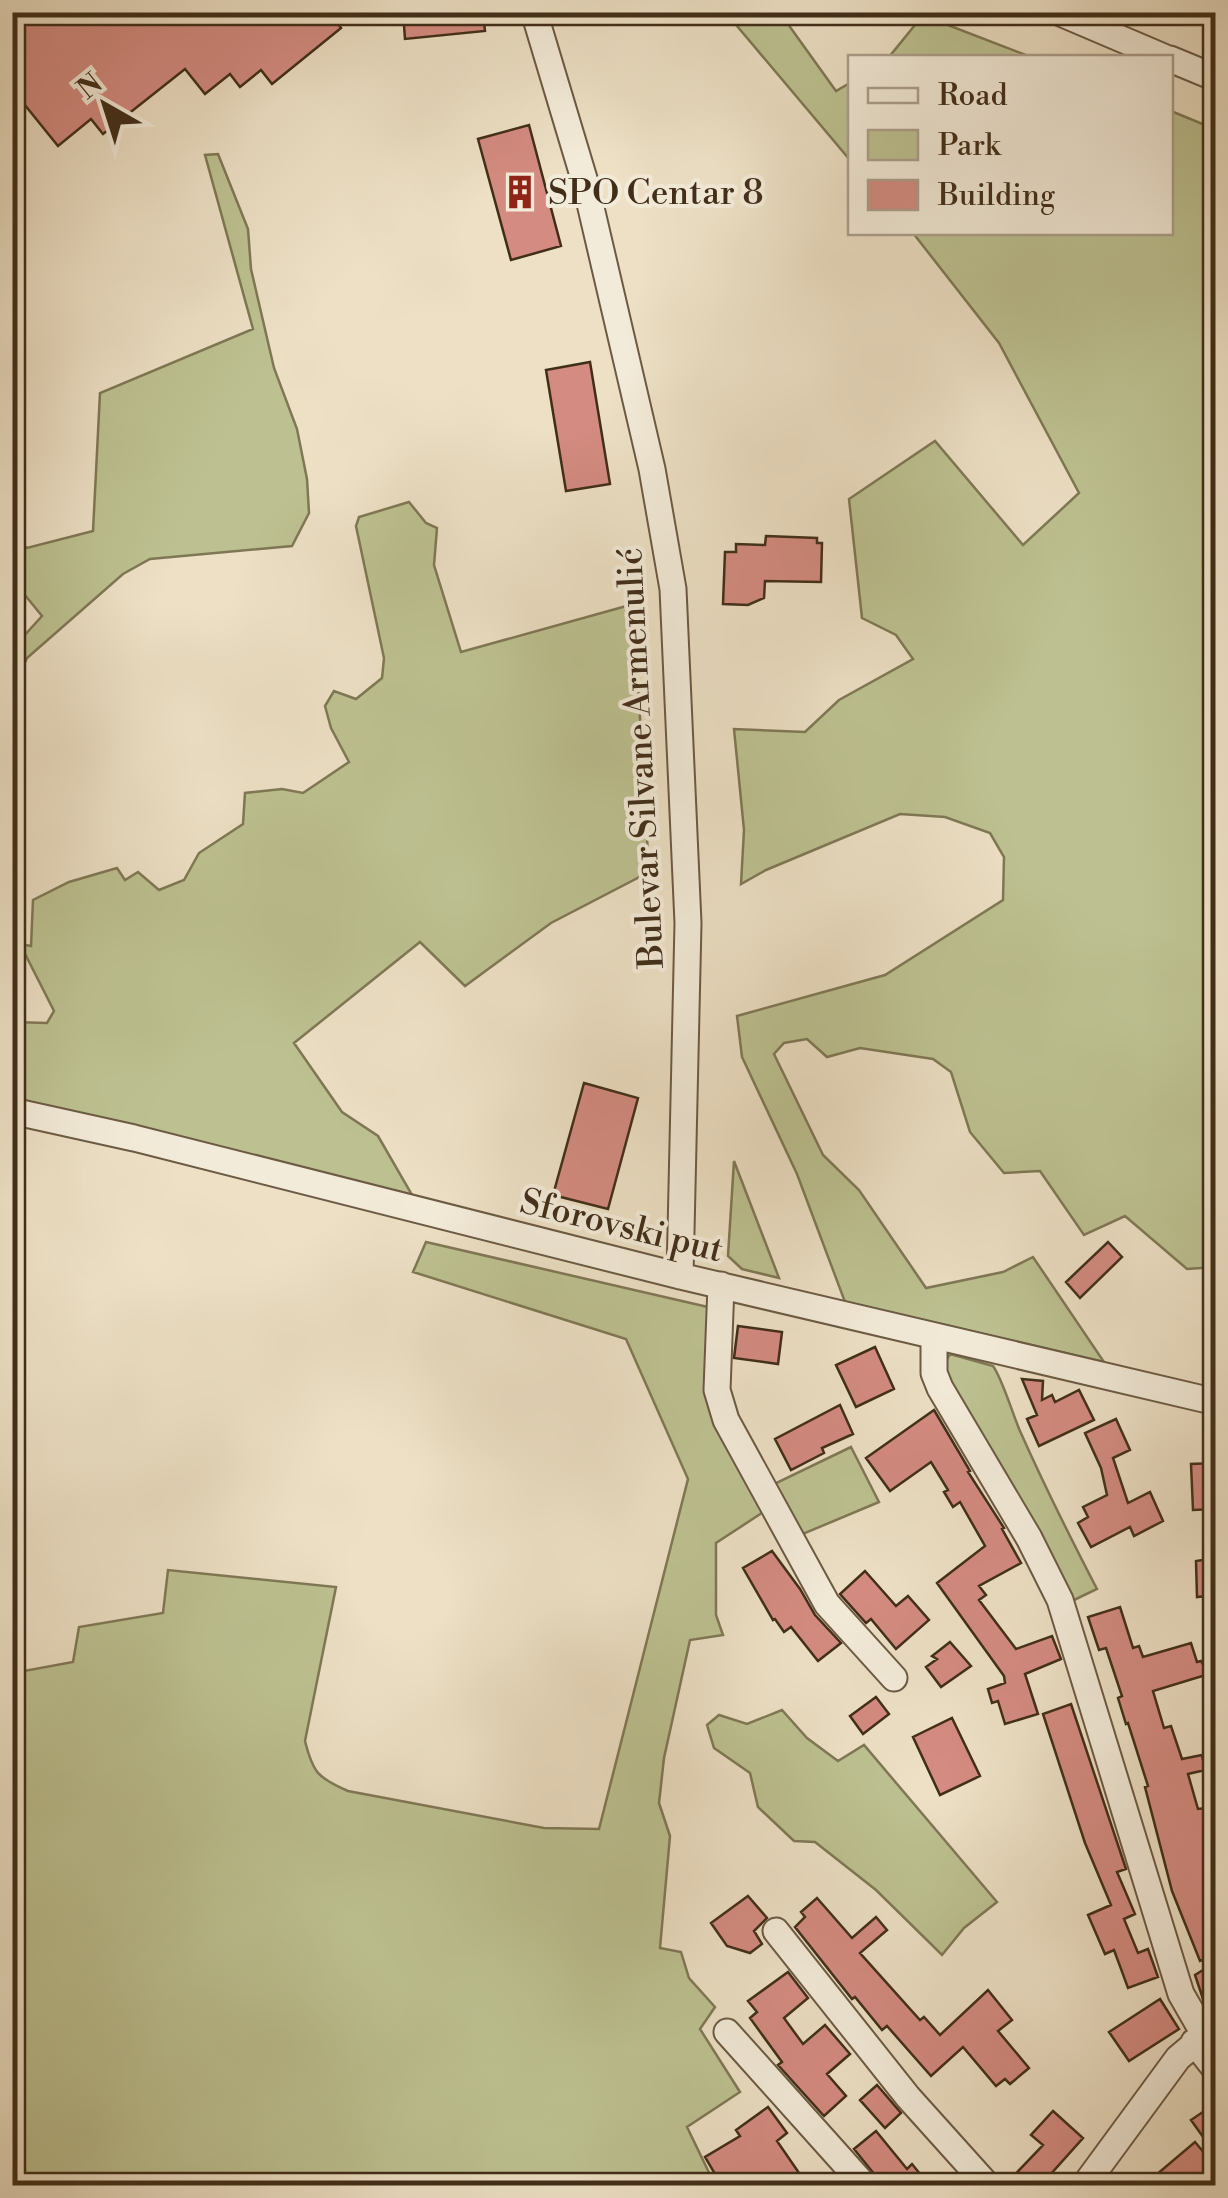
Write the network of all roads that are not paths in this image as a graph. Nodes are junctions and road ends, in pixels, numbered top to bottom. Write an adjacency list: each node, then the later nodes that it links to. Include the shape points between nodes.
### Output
1 (534, 12): 7 (street, Bulevar Silvane Armenulić, via 585,182 673,589 688,923)
2 (1058, 12): 3 (street)
3 (1161, 55)
4 (1173, 60): 5 (street)
5 (1216, 78)
6 (12, 1111): 7 (street, Sforovski put)
7 (680, 1276): 8 (street, Sforovski put)
8 (720, 1285): 9 (street, Sforovski put); 11 (street, via 717,1390 726,1420 826,1604)
9 (934, 1338): 10 (street, Sforovski put); 14 (street, via 940,1388 1060,1600 1182,1994)
10 (1216, 1402)
11 (894, 1678)
12 (776, 1930): 18 (street)
13 (727, 2032): 17 (street)
14 (1204, 2034): 15 (street); 16 (street, via 1164,2075)
15 (1216, 2070)
16 (1096, 2180)
17 (865, 2186)
18 (988, 2186)

